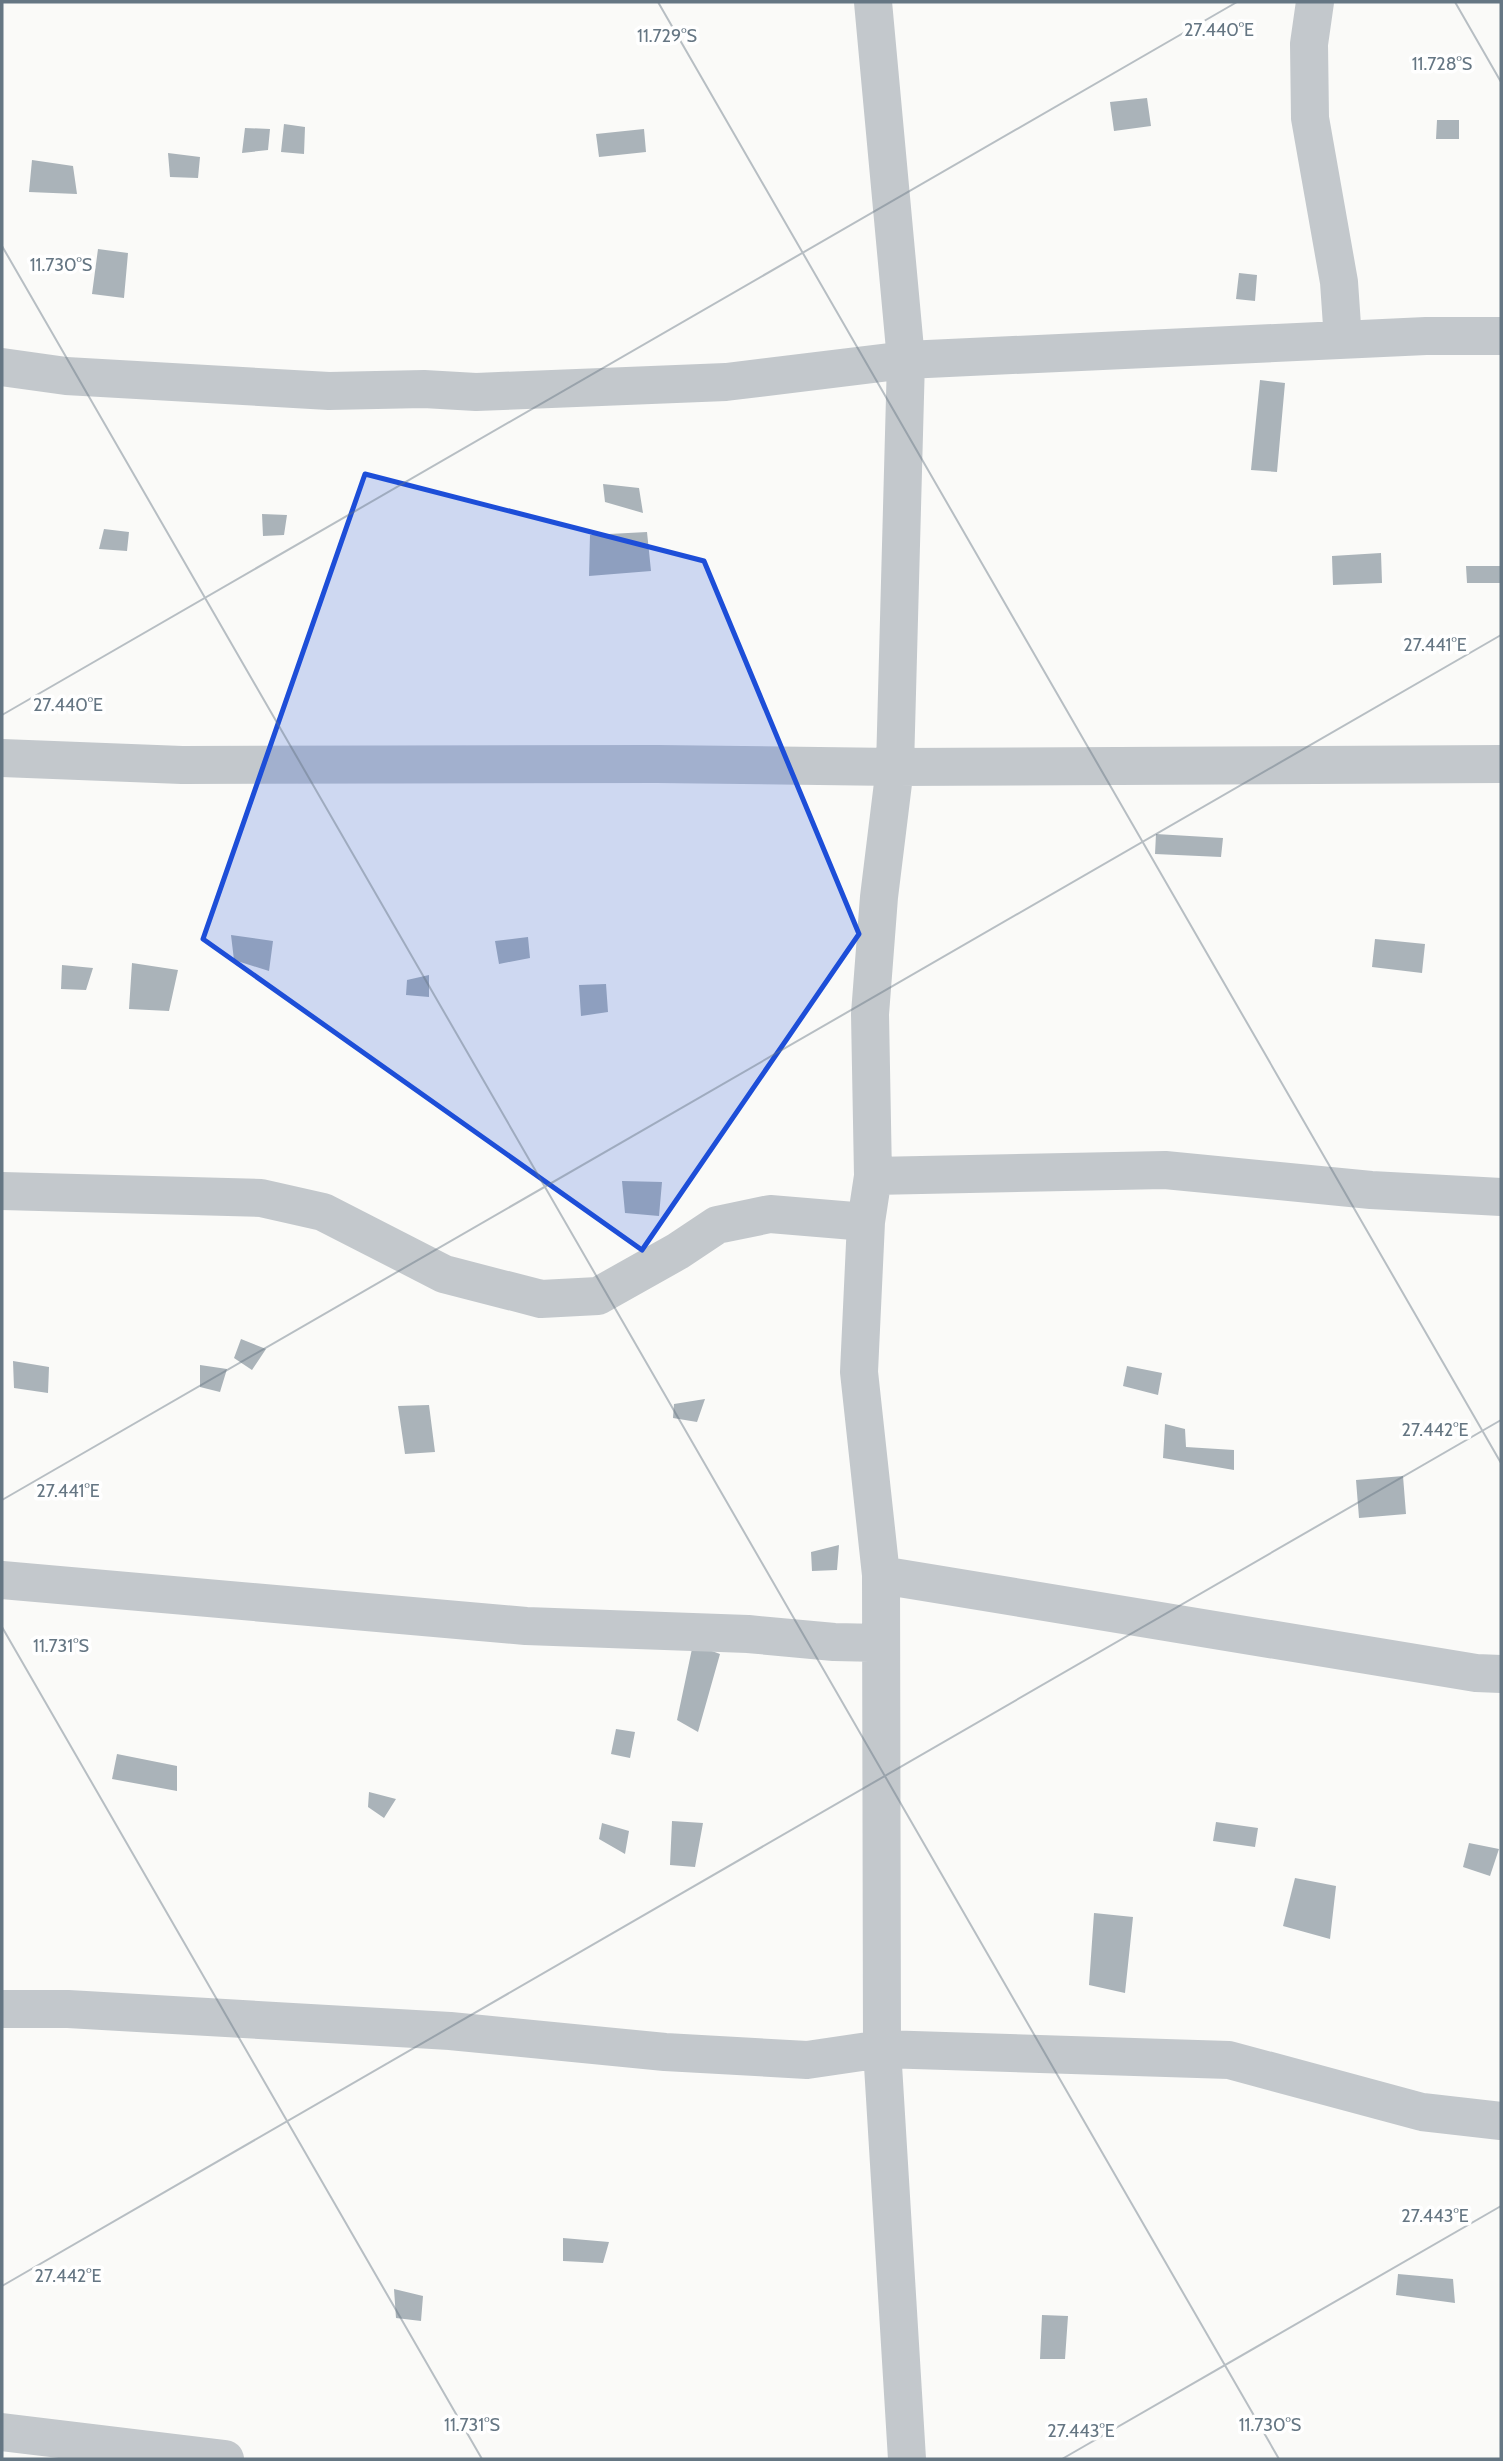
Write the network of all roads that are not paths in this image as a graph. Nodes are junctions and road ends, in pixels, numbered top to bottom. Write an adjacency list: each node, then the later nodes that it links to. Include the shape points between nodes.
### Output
1 (873, 2): 5 (street)
2 (1315, 2): 4 (street, via 1309,44 1310,118 1337,271)
3 (1501, 336): 4 (street)
4 (1343, 340): 5 (street)
5 (906, 360): 6 (street, via 726,382 476,392 329,391); 9 (street)
6 (2, 368)
7 (2, 758): 9 (street, via 182,765)
8 (1501, 764): 9 (street)
9 (895, 767): 10 (street, via 870,1014)
10 (873, 1176): 12 (street, via 1165,1170); 13 (street)
11 (2, 1191): 13 (street, via 261,1198 323,1212 444,1274 541,1299 598,1296 717,1225 770,1214)
12 (1501, 1197)
13 (866, 1222): 14 (street, via 859,1372)
14 (881, 1576): 16 (street); 17 (street)
15 (2, 1580): 16 (street, via 526,1626)
16 (881, 1643): 19 (street)
17 (1501, 1674)
18 (2, 2009): 19 (street, via 450,2031 665,2052 807,2060)
19 (882, 2049): 20 (street, via 1229,2060 1422,2112); 23 (street)
20 (1501, 2122)
21 (2, 2432): 22 (street)
22 (225, 2459)
23 (907, 2459)

